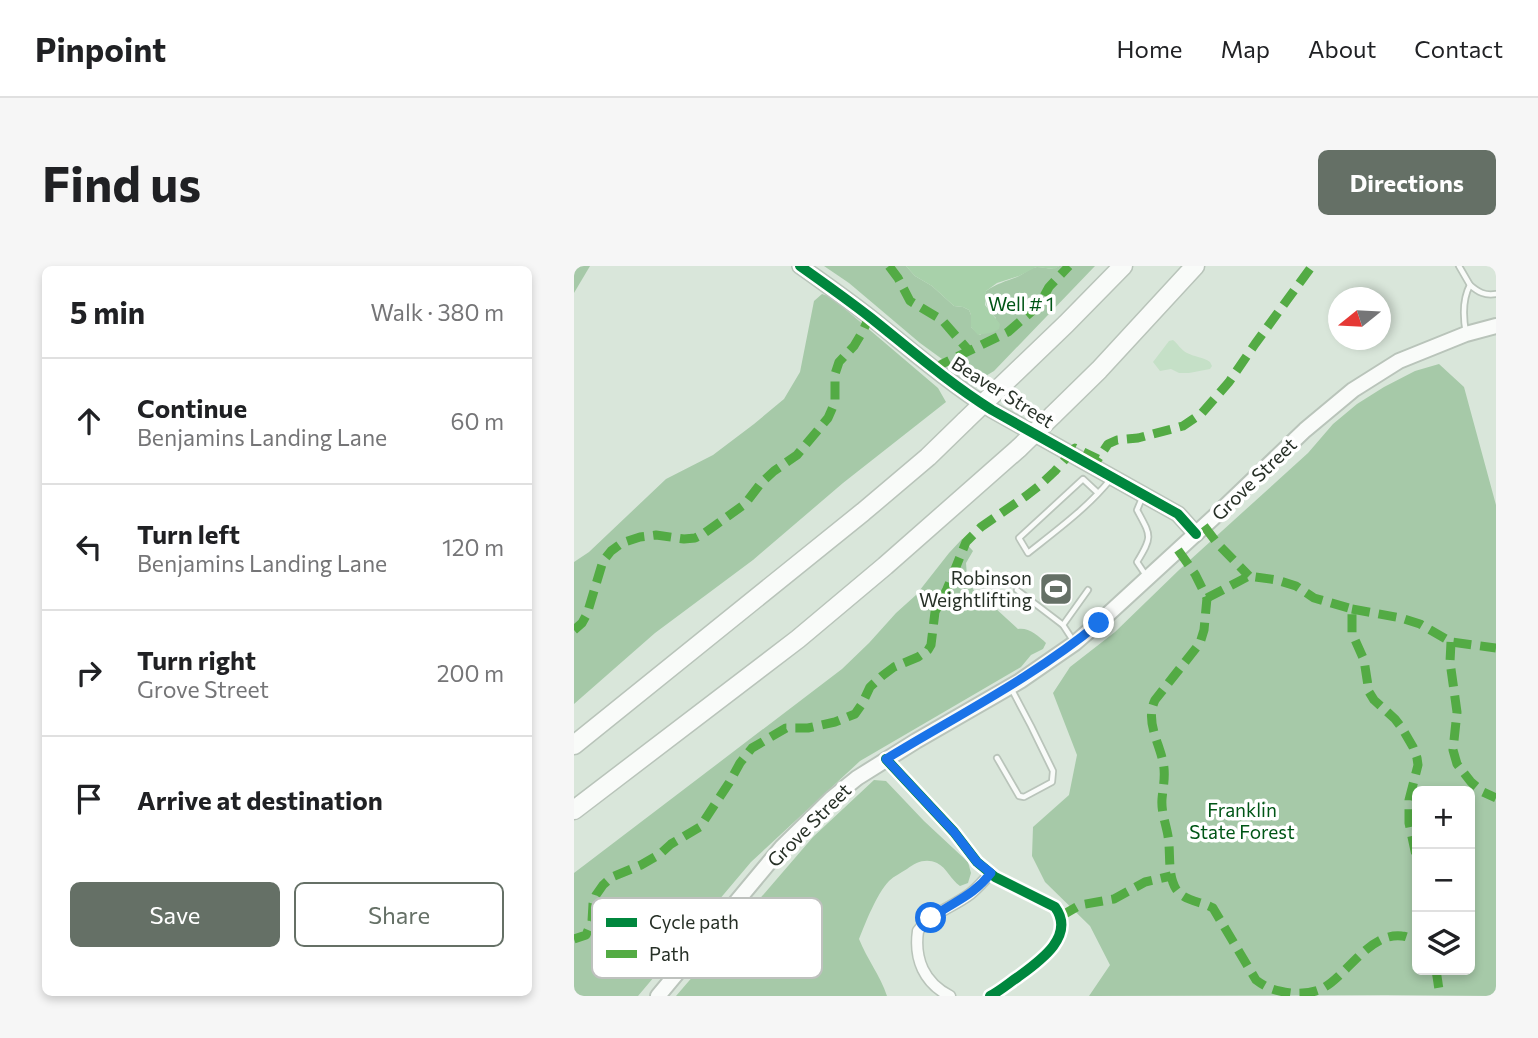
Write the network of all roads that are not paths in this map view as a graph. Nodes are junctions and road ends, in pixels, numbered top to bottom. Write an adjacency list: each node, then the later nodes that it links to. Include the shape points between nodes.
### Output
1 (800, 266): 9 (main road, Beaver Street, via 969,396)
2 (1123, 266): 19 (highway, bridge, via 928,457)
3 (1195, 266): 22 (highway, bridge, via 1019,448 885,566 798,639)
4 (1459, 266): 5 (lane)
5 (1470, 285): 6 (lane, via 1478,292); 8 (lane, via 1464,299)
6 (1496, 294)
7 (1496, 326): 8 (main road, Grove Street)
8 (1466, 334): 12 (main road, Grove Street, via 1399,361 1353,390)
9 (1113, 476): 10 (lane); 11 (main road, Beaver Street)
10 (1098, 493): 10 (lane, via 1079,512 1028,553 1019,538 1083,480)
11 (1145, 494): 12 (main road, Beaver Street, via 1178,514); 13 (lane, via 1137,510 1149,533 1148,544 1137,562)
12 (1196, 534): 13 (main road, Grove Street)
13 (1148, 578): 17 (main road, Grove Street)
14 (1017, 590): 16 (lane)
15 (1088, 590): 16 (lane)
16 (1063, 625): 17 (lane)
17 (1075, 643): 18 (main road, Grove Street)
18 (1010, 687): 20 (lane, via 1053,771 1052,782 1019,796); 21 (main road, Grove Street)
19 (574, 746)
20 (997, 758)
21 (886, 759): 23 (street); 24 (main road, Grove Street, via 849,784 782,847)
22 (574, 810)
23 (991, 873): 27 (street, via 969,895 918,931 924,972 937,989); 28 (street, via 1055,907 1062,924 1044,956)
24 (740, 898)
25 (673, 978): 26 (main road, Grove Street)
26 (658, 996)
27 (950, 996)
28 (990, 996)

